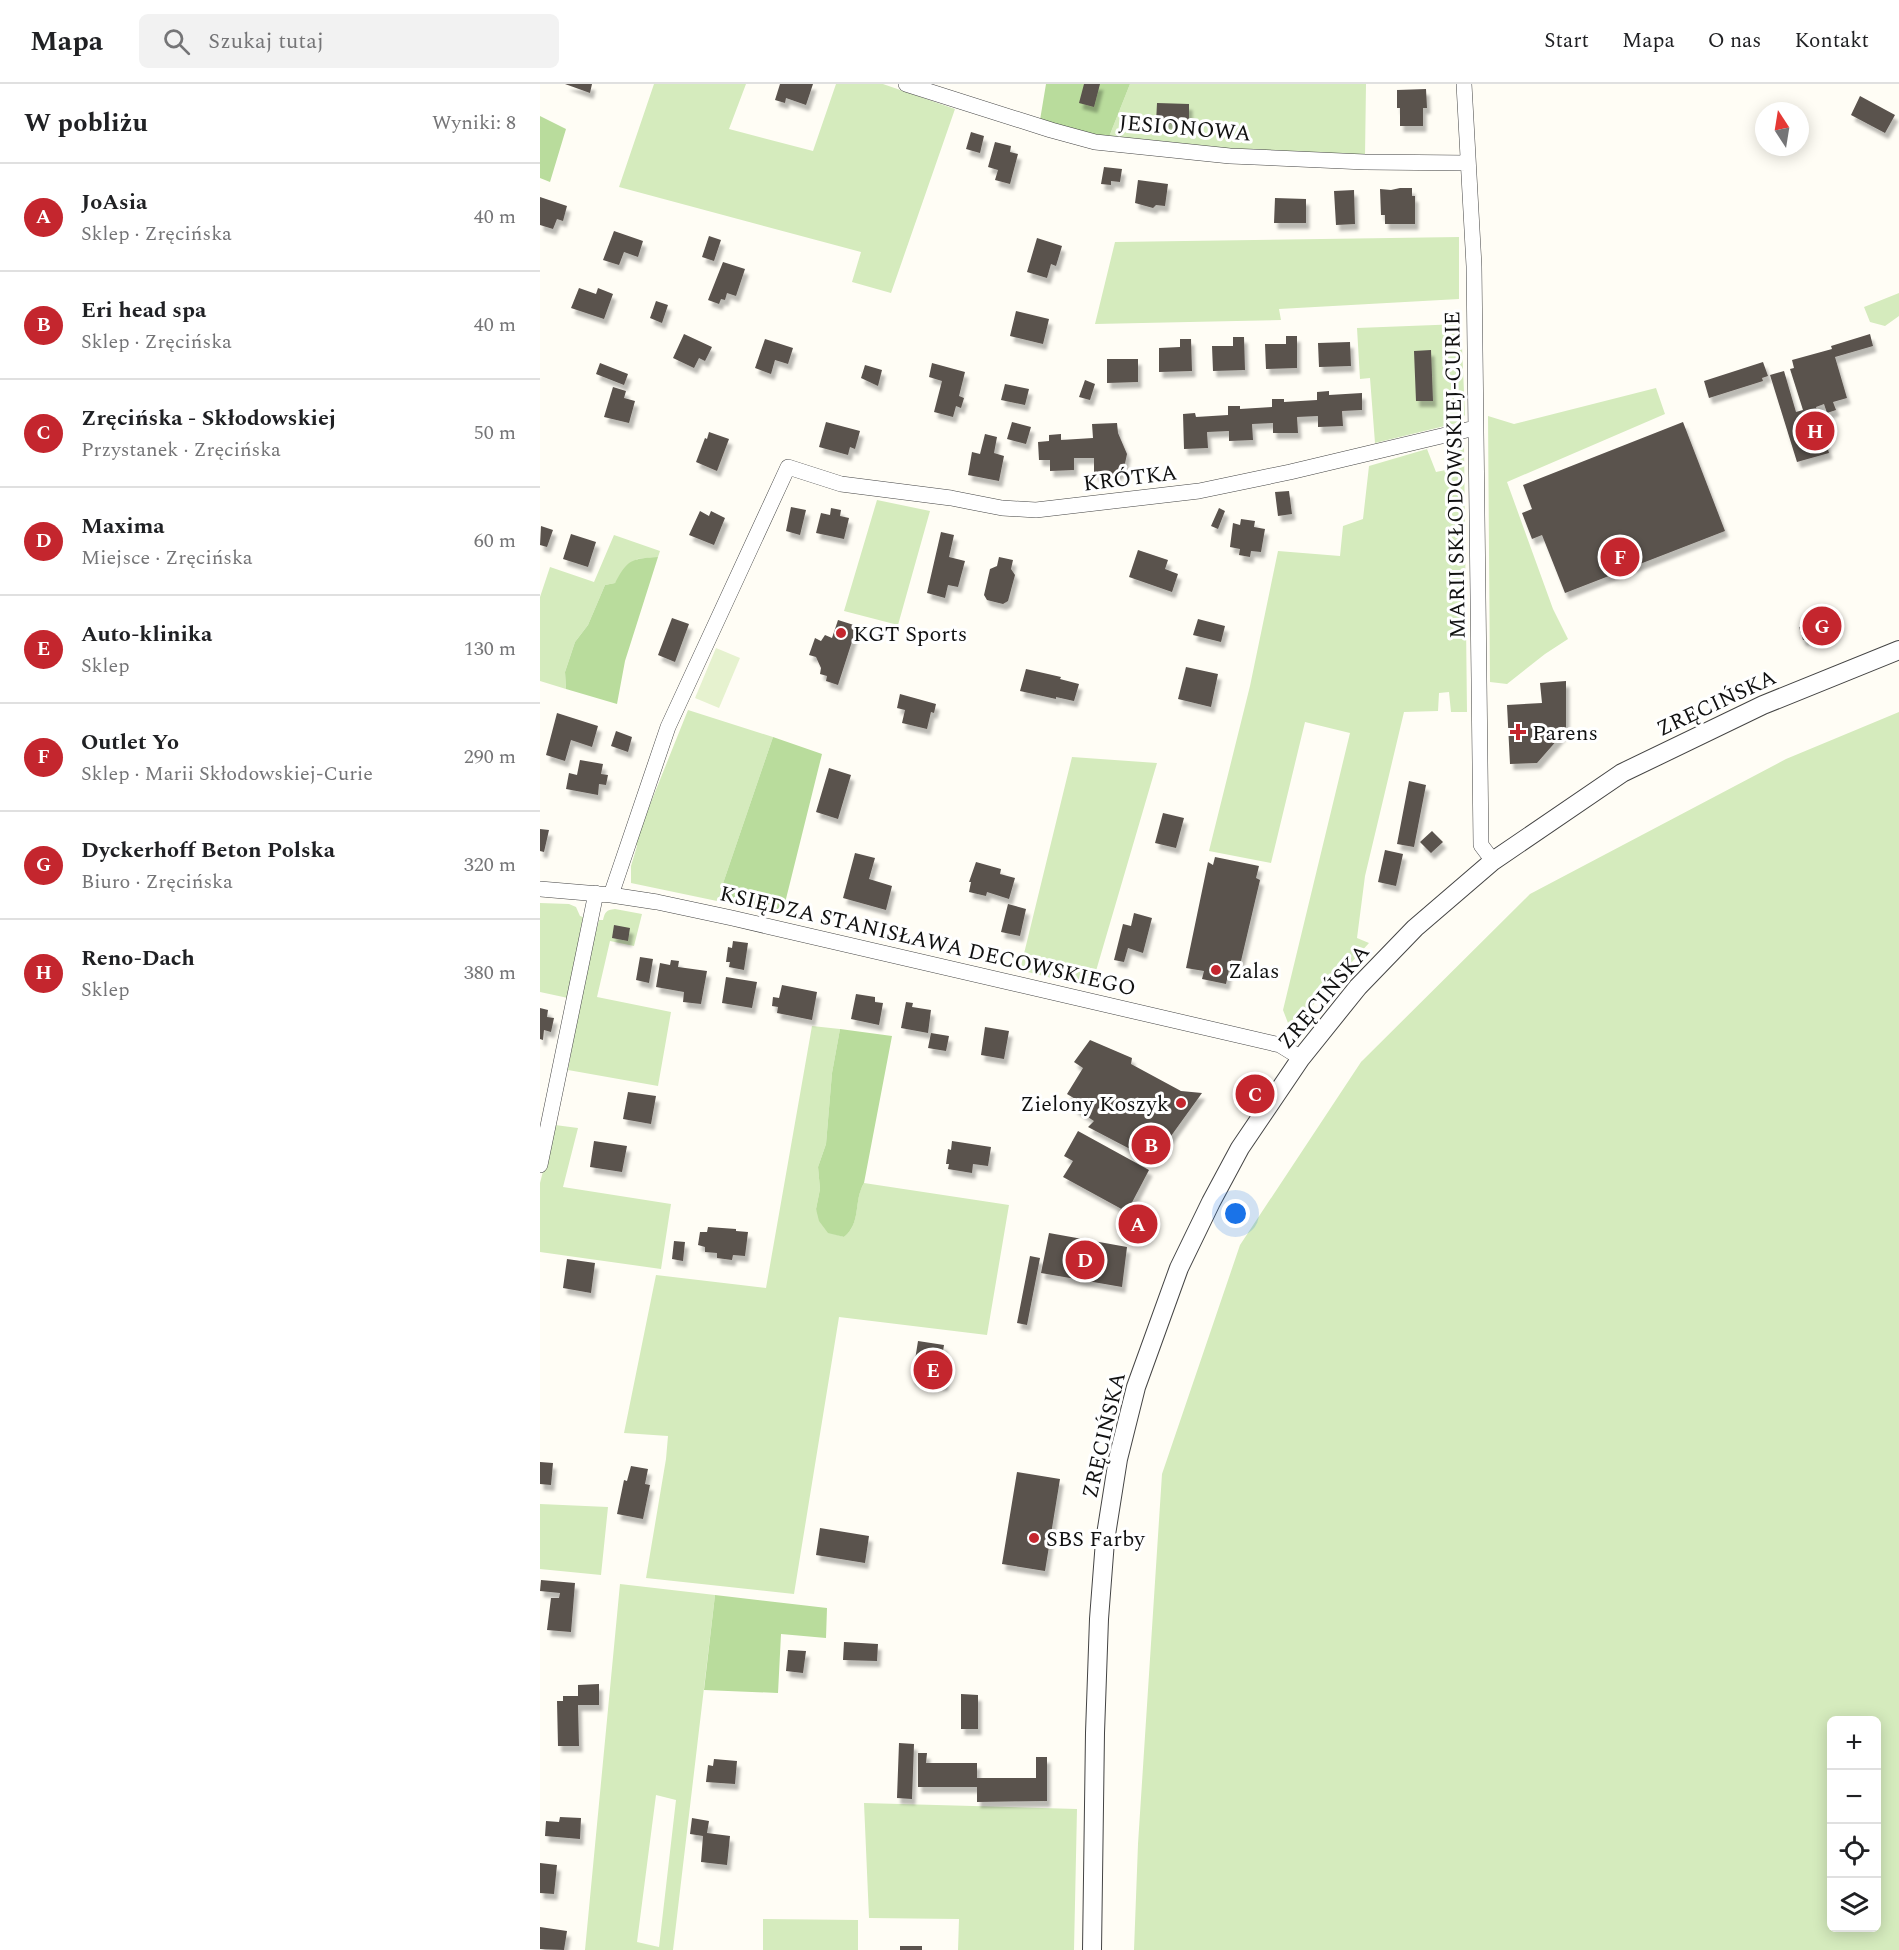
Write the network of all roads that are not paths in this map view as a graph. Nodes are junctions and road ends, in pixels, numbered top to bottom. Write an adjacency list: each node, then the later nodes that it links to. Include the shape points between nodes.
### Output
1 (906, 84): 3 (street, JESIONOWA, via 1095,142 1230,156)
2 (1464, 84): 3 (street, MARII SKŁODOWSKIEJ-CURIE)
3 (1468, 163): 4 (street, MARII SKŁODOWSKIEJ-CURIE, via 1474,266)
4 (1475, 428): 6 (street, MARII SKŁODOWSKIEJ-CURIE, via 1481,845); 9 (street, KRÓTKA, via 1199,491 1036,510 841,484 788,467 668,727)
5 (1899, 650): 6 (street, ZRĘCIŃSKA, via 1763,705 1622,773)
6 (1493, 861): 10 (street, ZRĘCIŃSKA, via 1399,943)
7 (540, 889): 8 (street, KSIĘDZA STANISŁAWA DECOWSKIEGO)
8 (596, 893): 9 (street, KSIĘDZA STANISŁAWA DECOWSKIEGO); 11 (street)
9 (611, 895): 10 (street, KSIĘDZA STANISŁAWA DECOWSKIEGO, via 732,918 1280,1045)
10 (1300, 1058): 12 (street, ZRĘCIŃSKA, via 1240,1148 1179,1268 1136,1387 1118,1458 1105,1541 1099,1619)
11 (540, 1165)
12 (1092, 1950)

